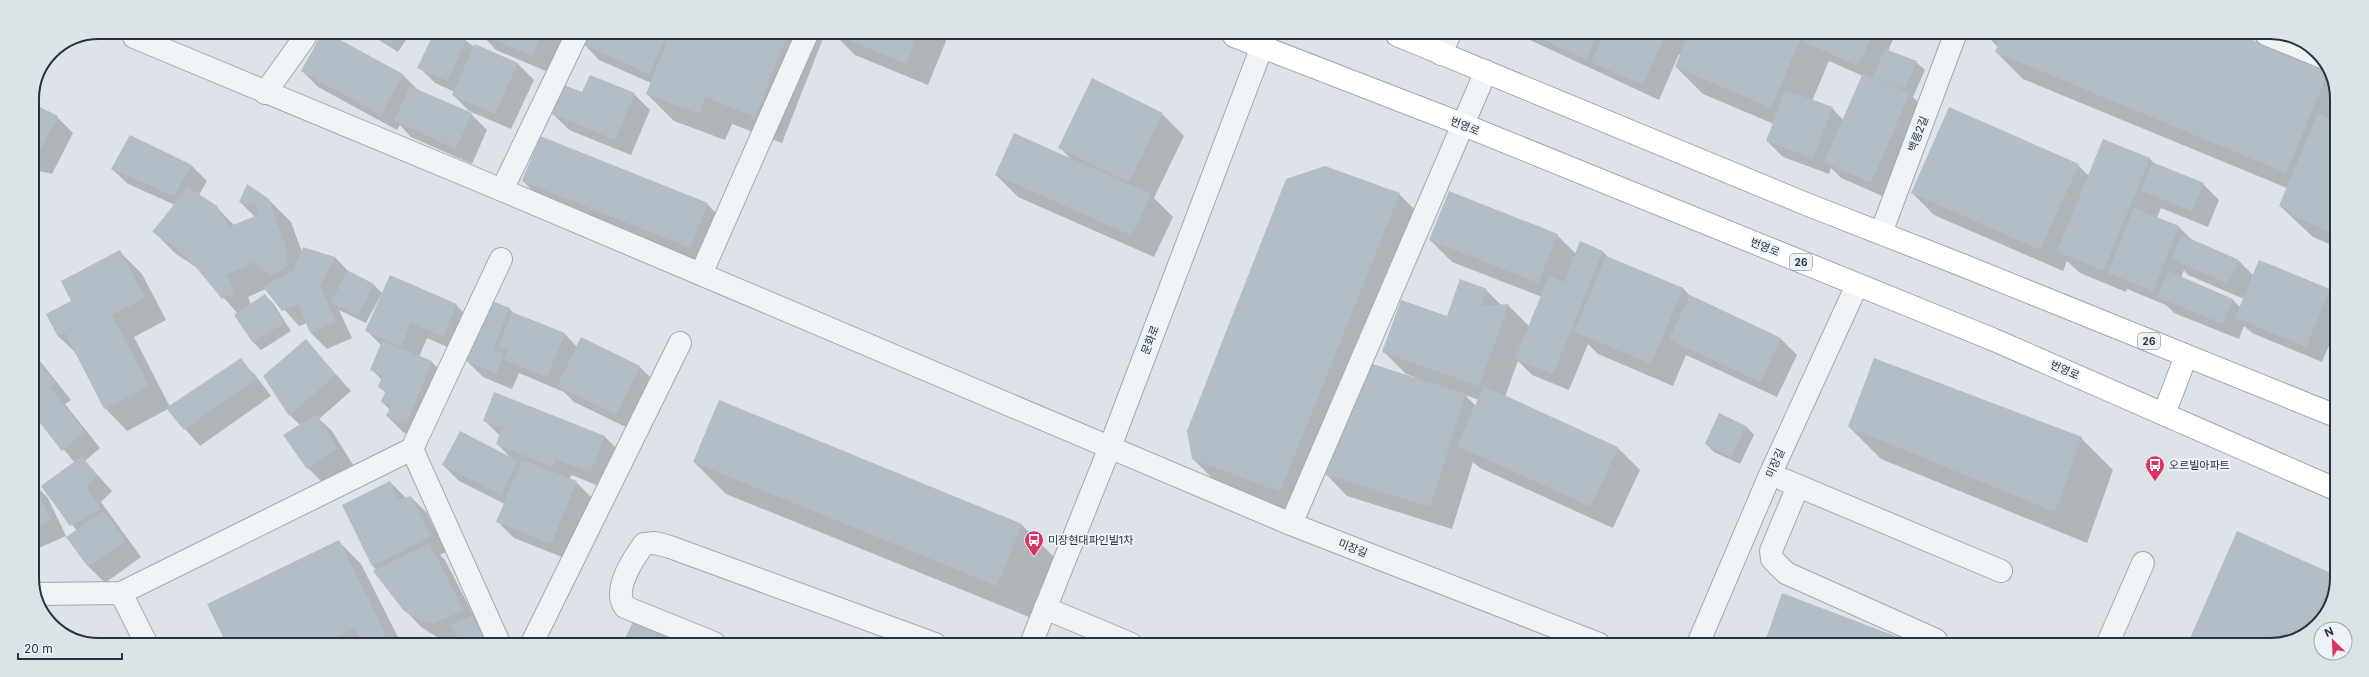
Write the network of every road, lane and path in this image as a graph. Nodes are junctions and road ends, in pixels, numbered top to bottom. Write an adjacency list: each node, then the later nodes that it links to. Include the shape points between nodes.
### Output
1 (139, 39): 13 (street, 미장길)
2 (304, 39): 13 (street)
3 (575, 39): 15 (street)
4 (805, 39): 18 (street)
5 (1252, 39): 9 (main road, 번영로 / 26)
6 (1418, 39): 10 (main road, 26)
7 (1954, 39): 16 (street, 백릉2길)
8 (2282, 40): 11 (street)
9 (1264, 41): 14 (main road, 번영로 / 26); 24 (street, 문화로)
10 (1445, 44): 12 (main road, 26)
11 (2304, 49)
12 (1486, 71): 14 (street); 16 (main road, 26)
13 (265, 93): 15 (street, 미장길)
14 (1464, 125): 19 (main road, 번영로 / 26); 29 (street)
15 (502, 190): 18 (street, 미장길)
16 (1881, 233): 21 (main road, 26)
17 (501, 259): 25 (street)
18 (701, 274): 24 (street, 미장길)
19 (1857, 285): 22 (main road, 번영로 / 26, via 1992,339); 26 (street, 미장길)
20 (680, 344): 37 (street)
21 (2186, 356): 22 (main road); 23 (main road, 26)
22 (2164, 414): 28 (main road, 번영로 / 26)
23 (2330, 414)
24 (1110, 447): 29 (street, 미장길); 34 (street, 문화로)
25 (412, 449): 32 (street); 36 (street)
26 (1770, 475): 27 (street); 43 (street, 미장길)
27 (1798, 486): 31 (street); 44 (street, via 1771,551 1772,560 1786,573)
28 (2330, 487)
29 (1291, 524): 42 (street, 미장길)
30 (2143, 563): 45 (street)
31 (2001, 571)
32 (121, 593): 33 (street); 35 (street)
33 (41, 594)
34 (1045, 608): 40 (street, 문화로); 41 (street)
35 (144, 638)
36 (497, 638)
37 (534, 638)
38 (702, 638): 39 (street, via 625,607 621,601 620,590 635,556 644,544 655,543 670,547)
39 (919, 638)
40 (1034, 638)
41 (1117, 638)
42 (1584, 638)
43 (1701, 638)
44 (1932, 638)
45 (2110, 638)

